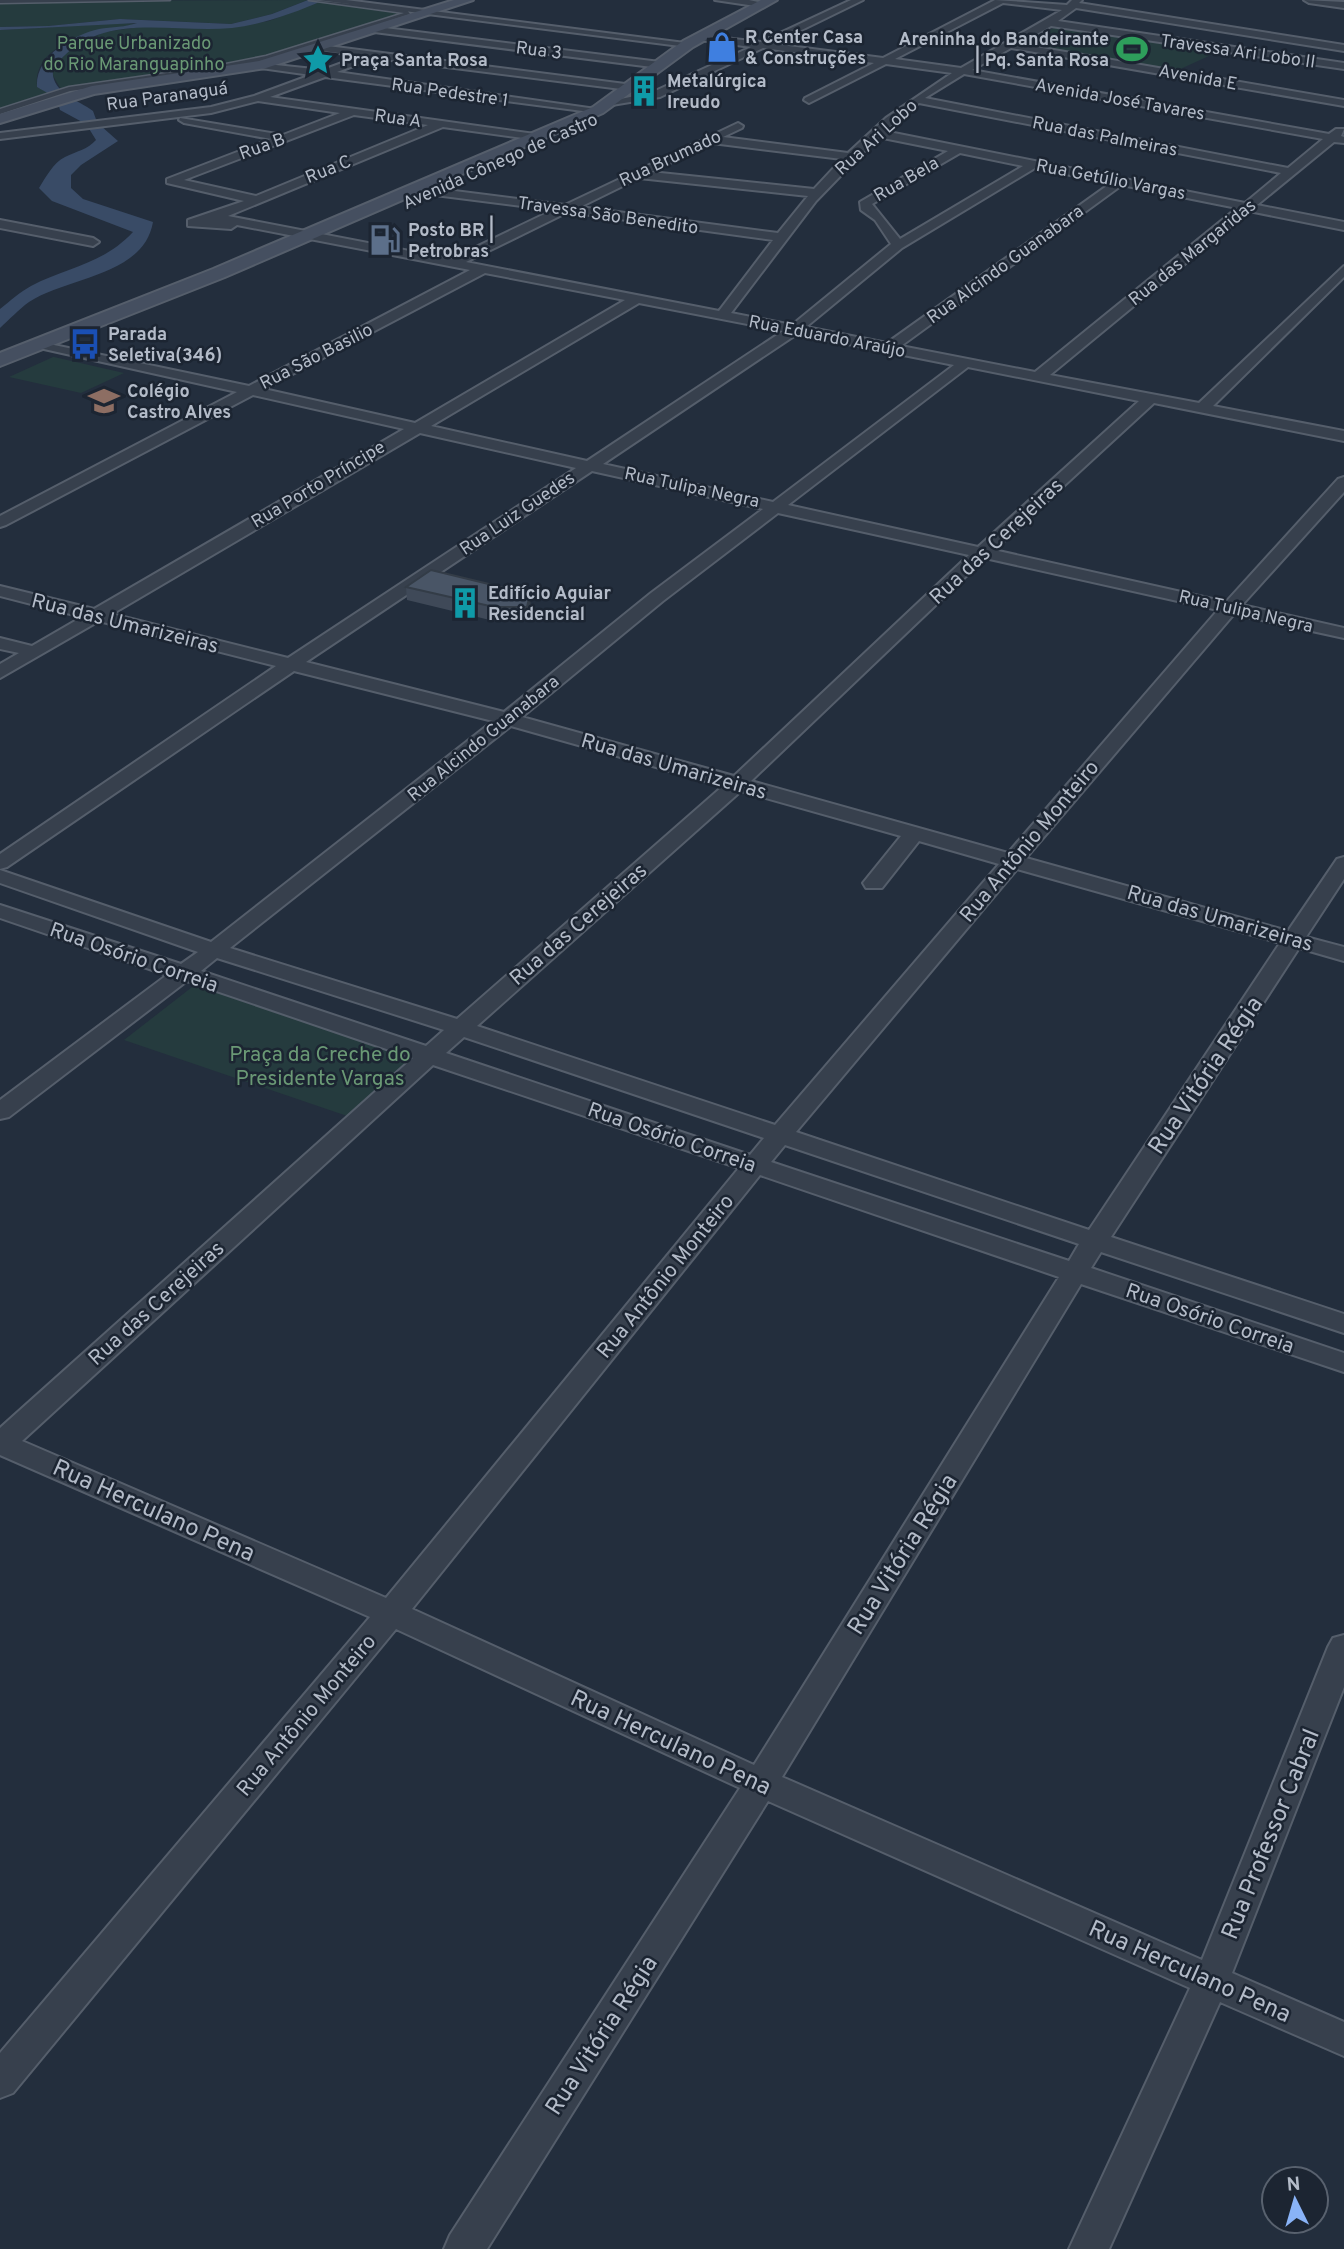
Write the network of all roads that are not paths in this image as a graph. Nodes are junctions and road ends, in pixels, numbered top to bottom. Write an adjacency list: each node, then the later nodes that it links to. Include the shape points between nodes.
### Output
1 (167, 0): 10 (street)
2 (312, 0): 12 (street)
3 (323, 0): 12 (street, Avenida José Tavares)
4 (460, 0): 16 (street)
5 (467, 0): 16 (main road)
6 (720, 0): 13 (street)
7 (858, 0): 20 (street, Rua Pedestre 1)
8 (1001, 0): 14 (street); 27 (street)
9 (1309, 0): 11 (street)
10 (0, 1)
11 (1328, 1): 15 (street)
12 (351, 2): 16 (street, Avenida José Tavares); 34 (street, via 409,13 243,64)
13 (767, 2): 19 (main road, Avenida Cônego de Castro)
14 (1074, 4): 17 (street, Rua Ari Lobo); 24 (street)
15 (1344, 5)
16 (436, 11): 18 (main road); 19 (street, Avenida José Tavares)
17 (1050, 23): 21 (street, Rua Ari Lobo); 23 (street, Travessa Ari Lobo II)
18 (377, 30): 22 (main road); 29 (street, Rua 3)
19 (694, 41): 20 (street, Avenida José Tavares); 29 (main road, Avenida Cônego de Castro)
20 (762, 44): 27 (street, Avenida José Tavares); 39 (street, Rua Pedestre 1, via 656,95)
21 (1010, 45): 31 (street, Rua Ari Lobo); 38 (street, Avenida E)
22 (320, 48): 25 (street); 28 (main road)
23 (1227, 49): 26 (street); 30 (street, Travessa Ari Lobo II)
24 (1344, 49)
25 (373, 55): 32 (street, Rua Paranaguá); 33 (street)
26 (1205, 59)
27 (882, 60): 31 (street, Avenida José Tavares); 36 (street)
28 (261, 65): 32 (street, Rua Pedestre 1); 34 (main road)
29 (660, 65): 33 (main road, Avenida Cônego de Castro)
30 (1344, 66)
31 (962, 71): 37 (street, Rua Ari Lobo); 51 (street, Avenida José Tavares)
32 (318, 74): 35 (street, Rua Paranaguá); 39 (street, Rua Pedestre 1)
33 (629, 87): 39 (main road, Avenida Cônego de Castro)
34 (59, 95): 40 (street); 43 (main road)
35 (258, 98): 41 (street, Rua A); 42 (street, Rua Paranaguá)
36 (809, 100)
37 (917, 100): 47 (street, Rua Ari Lobo); 57 (street, Rua das Palmeiras)
38 (1344, 103)
39 (605, 106): 49 (main road, Avenida Cônego de Castro); 53 (main road, Avenida Cônego de Castro, via 605,114)
40 (0, 112)
41 (354, 112): 44 (street, Rua A); 50 (street, Rua B)
42 (167, 117): 48 (street, Rua Paranaguá); 50 (street)
43 (0, 119)
44 (442, 124): 49 (street, Rua A); 62 (street, Rua C)
45 (738, 126): 52 (street, Rua Brumado)
46 (1344, 127): 51 (street, Rua das Margaridas)
47 (877, 133): 54 (street, Rua Getúlio Vargas); 55 (street, Rua Ari Lobo)
48 (0, 136)
49 (538, 137): 53 (main road); 60 (main road, Avenida Cônego de Castro)
50 (283, 138): 62 (street, Rua B, via 172,181)
51 (1338, 138): 57 (street, Rua das Margaridas)
52 (708, 139): 55 (street); 58 (street, Rua Brumado)
53 (556, 140): 60 (main road, Avenida Cônego de Castro)
54 (959, 149): 56 (street, Rua Getúlio Vargas); 72 (street, Rua Bela, via 866,202 865,207 880,216)
55 (851, 157): 61 (street, Rua Ari Lobo)
56 (1034, 164): 59 (street, Rua Getúlio Vargas); 72 (street, Rua Luiz Guedes)
57 (1293, 172): 63 (street, Rua das Margaridas)
58 (634, 174): 61 (street); 64 (street, Rua Brumado)
59 (1121, 181): 63 (street, Rua Getúlio Vargas); 80 (street, Rua Alcindo Guanabara)
60 (438, 186): 64 (street, Travessa São Benedito); 69 (main road, Avenida Cônego de Castro)
61 (816, 193): 70 (street, Rua Ari Lobo)
62 (253, 199): 65 (street, Rua C)
63 (1249, 207): 68 (street, Rua Getúlio Vargas); 85 (street, Rua das Margaridas)
64 (565, 209): 70 (street, Travessa São Benedito); 73 (street, Rua Brumado)
65 (215, 216): 67 (street); 67 (street, Rua C, via 192,223)
66 (0, 224): 71 (street)
67 (252, 225): 69 (street, Rua Eduardo Araújo)
68 (1344, 226)
69 (317, 237): 73 (street, Rua Eduardo Araújo); 79 (main road, Avenida Cônego de Castro); 81 (main road, Avenida Cônego de Castro)
70 (781, 237): 77 (street, Rua Ari Lobo)
71 (93, 242)
72 (898, 245): 78 (street, Rua Luiz Guedes)
73 (451, 264): 74 (street, Rua Eduardo Araújo)
74 (483, 269): 76 (street, Rua Eduardo Araújo); 86 (street, Rua São Basilio)
75 (1344, 270): 88 (street)
76 (637, 299): 77 (street, Rua Eduardo Araújo); 89 (street, Rua Porto Príncipe)
77 (723, 315): 78 (street, Rua Eduardo Araújo)
78 (794, 330): 80 (street, Rua Eduardo Araújo); 91 (street, Rua Luiz Guedes)
79 (40, 344): 81 (street, Rua Tulipa Negra); 82 (main road, Avenida Cônego de Castro)
80 (889, 348): 83 (street, Rua Eduardo Araújo)
81 (63, 351): 84 (main road, Avenida Cônego de Castro); 86 (street, Rua Tulipa Negra)
82 (0, 360)
83 (965, 363): 85 (street, Rua Eduardo Araújo); 93 (street, Rua Alcindo Guanabara)
84 (0, 375)
85 (1039, 376): 87 (street, Rua Eduardo Araújo)
86 (246, 392): 89 (street, Rua Tulipa Negra); 94 (street, Rua São Basilio)
87 (1151, 398): 88 (street, Rua Eduardo Araújo); 95 (street, Rua das Cerejeiras)
88 (1203, 408): 90 (street, Rua Eduardo Araújo)
89 (413, 428): 91 (street, Rua Tulipa Negra); 98 (street, Rua Porto Príncipe)
90 (1344, 436)
91 (591, 465): 93 (street, Rua Tulipa Negra); 102 (street, Rua Luiz Guedes)
92 (1344, 482): 97 (street, Rua Antônio Monteiro)
93 (779, 506): 95 (street, Rua Tulipa Negra); 104 (street, Rua Alcindo Guanabara, via 657,597)
94 (0, 522)
95 (982, 552): 97 (street, Rua Tulipa Negra); 105 (street, Rua das Cerejeiras)
96 (0, 591): 98 (street, Rua das Umarizeiras)
97 (1231, 608): 99 (street, Rua Tulipa Negra); 107 (street, Rua Antônio Monteiro)
98 (96, 615): 101 (street, Rua Porto Príncipe); 102 (street, Rua das Umarizeiras)
99 (1344, 633)
100 (0, 643): 101 (street)
101 (34, 652): 103 (street, Rua Porto Príncipe)
102 (291, 664): 104 (street, Rua das Umarizeiras); 108 (street, Rua Luiz Guedes)
103 (0, 672)
104 (508, 719): 105 (street, Rua das Umarizeiras); 114 (street, Rua Alcindo Guanabara)
105 (736, 785): 106 (street, Rua das Umarizeiras); 117 (street, Rua das Cerejeiras)
106 (915, 832): 107 (street, Rua das Umarizeiras); 111 (street)
107 (1013, 859): 113 (street, Rua das Umarizeiras); 120 (street, Rua Antônio Monteiro)
108 (0, 863)
109 (1344, 863): 113 (street, Rua Vitória Régia)
110 (0, 876): 114 (street, Rua Osório Correia)
111 (874, 883)
112 (0, 911): 116 (street, Rua Osório Correia)
113 (1295, 940): 115 (street, Rua das Umarizeiras); 122 (street, Rua Vitória Régia)
114 (214, 950): 116 (street, Rua Alcindo Guanabara); 117 (street, Rua Osório Correia)
115 (1344, 954)
116 (182, 975): 118 (street, Rua Osório Correia); 119 (street, Rua Alcindo Guanabara)
117 (460, 1028): 118 (street, Rua das Cerejeiras); 120 (street, Rua Osório Correia)
118 (430, 1055): 121 (street, Rua Osório Correia); 126 (street, Rua das Cerejeiras)
119 (0, 1112)
120 (780, 1136): 121 (street, Rua Antônio Monteiro); 122 (street, Rua Osório Correia)
121 (755, 1165): 123 (street, Rua Osório Correia); 127 (street, Rua Antônio Monteiro)
122 (1094, 1242): 123 (street, Rua Vitória Régia); 124 (street, Rua Osório Correia)
123 (1075, 1272): 125 (street, Rua Osório Correia); 129 (street, Rua Vitória Régia)
124 (1344, 1324)
125 (1344, 1363)
126 (0, 1444): 127 (street, Rua Herculano Pena)
127 (391, 1614): 129 (street, Rua Herculano Pena); 132 (street, Rua Antônio Monteiro)
128 (1344, 1647): 130 (street, Rua Professor Cabral)
129 (761, 1783): 130 (street, Rua Herculano Pena); 133 (street, Rua Vitória Régia)
130 (1211, 1981): 131 (street, Rua Herculano Pena); 134 (street, Rua Professor Cabral)
131 (1344, 2039)
132 (0, 2081)
133 (464, 2249)
134 (1089, 2249)

